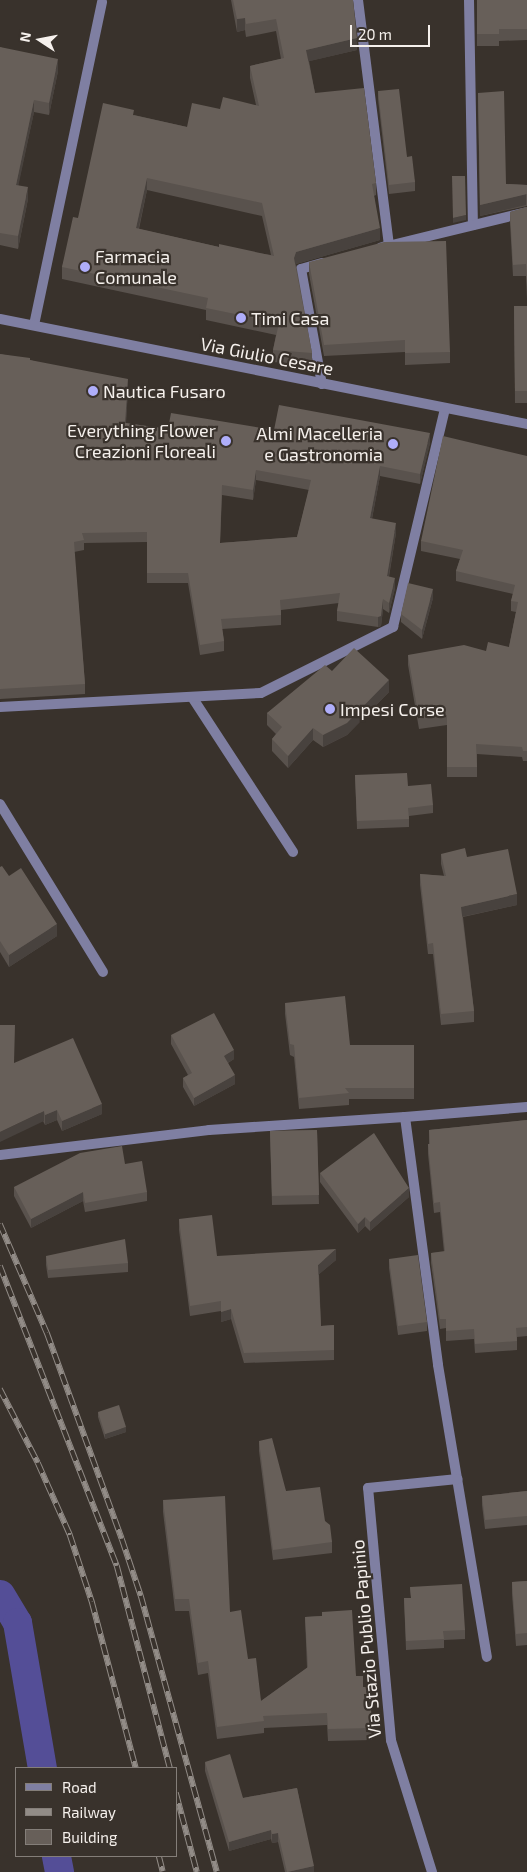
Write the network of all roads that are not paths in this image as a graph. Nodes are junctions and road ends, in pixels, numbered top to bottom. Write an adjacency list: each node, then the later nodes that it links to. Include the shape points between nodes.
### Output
1 (358, 0): 6 (street)
2 (469, 0): 5 (street)
3 (102, 2): 10 (street)
4 (527, 212): 5 (street)
5 (474, 225): 6 (street)
6 (389, 245): 7 (street)
7 (371, 250)
8 (336, 259): 11 (street, via 301,269)
9 (0, 319): 10 (street, Via Giulio Cesare)
10 (34, 325): 11 (street, Via Giulio Cesare)
11 (322, 384): 12 (street, Via Giulio Cesare)
12 (445, 408): 13 (street, Via Giulio Cesare); 14 (street, via 393,627 261,693)
13 (527, 424)
14 (192, 697): 15 (street); 17 (street)
15 (0, 707)
16 (0, 804): 18 (street)
17 (293, 852)
18 (102, 972)
19 (527, 1107): 20 (street)
20 (405, 1117): 21 (street, via 209,1130); 22 (street, via 438,1365)
21 (0, 1154)
22 (458, 1480): 23 (street); 24 (street, Via Stazio Publio Papinio, via 368,1488 391,1740)
23 (487, 1657)
24 (432, 1872)

